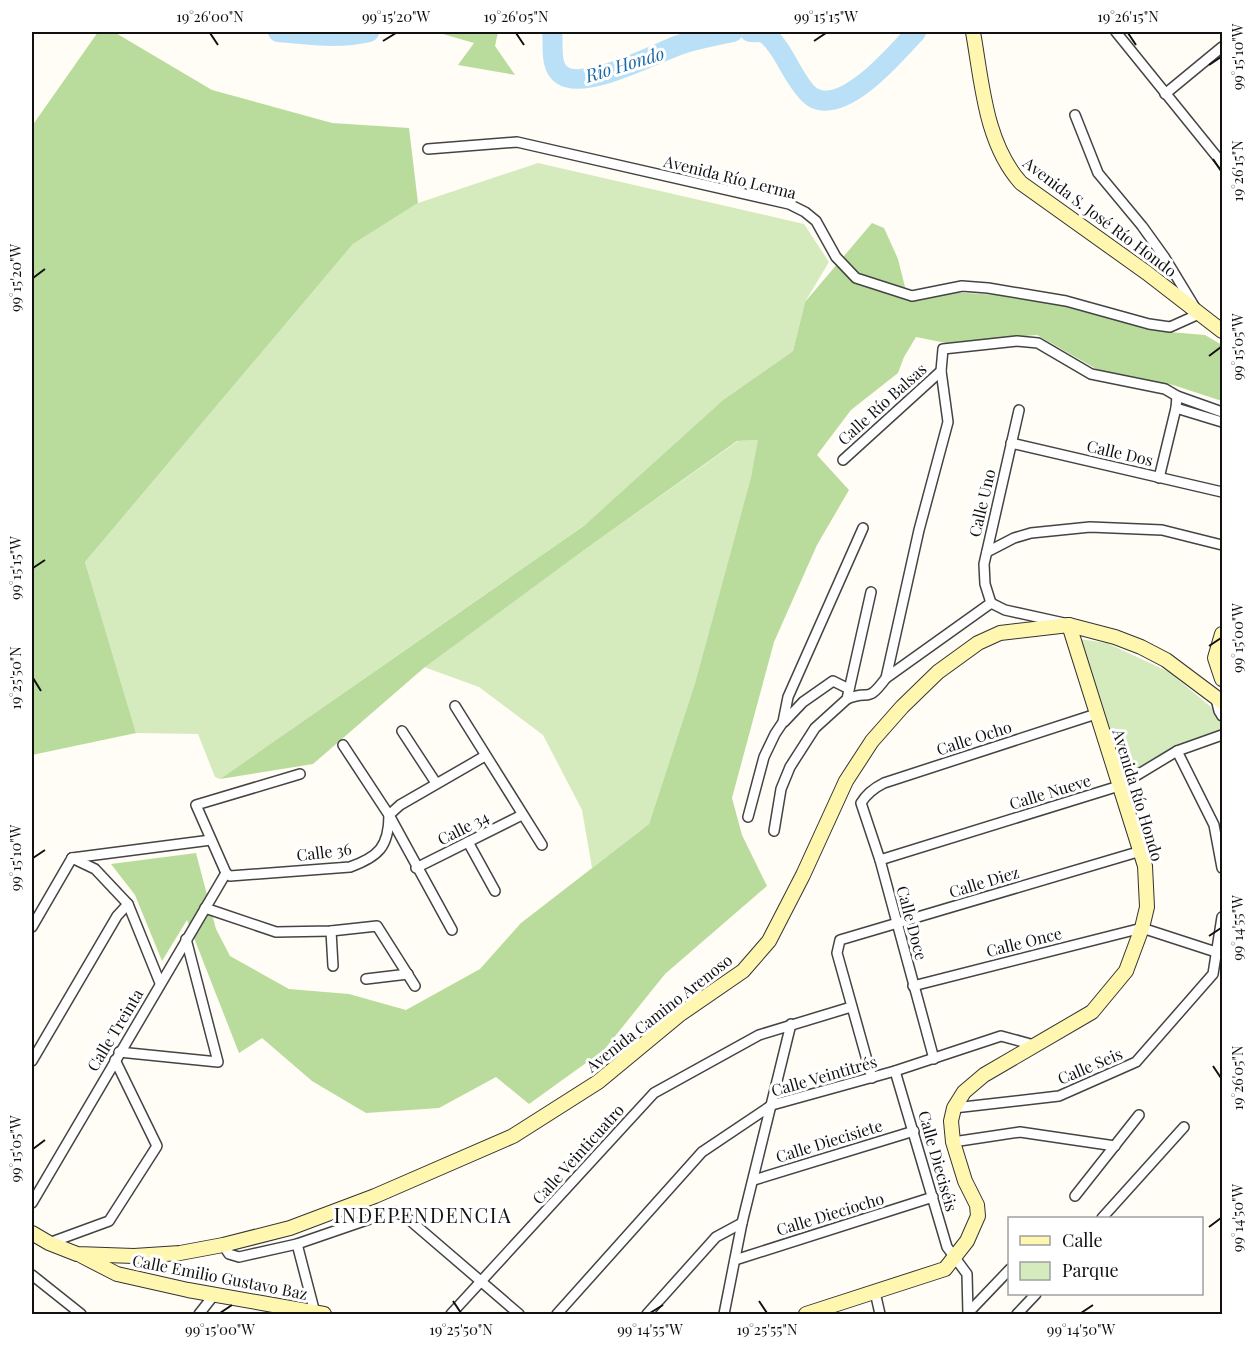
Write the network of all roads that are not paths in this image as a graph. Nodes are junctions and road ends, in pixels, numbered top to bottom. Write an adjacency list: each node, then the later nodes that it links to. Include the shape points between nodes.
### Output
1 (973, 32): 8 (main road, Avenida S. José Río Hondo, via 993,131 1010,170 1021,183)
2 (1116, 32): 4 (street)
3 (1222, 47): 4 (street)
4 (1165, 94): 7 (street)
5 (1075, 115): 8 (street, via 1098,173 1148,234)
6 (428, 149): 8 (street, Avenida Río Lerma, via 517,142 789,204 816,221 836,256 856,278 912,296 962,286 988,288 1066,301 1170,327)
7 (1222, 164)
8 (1199, 314): 9 (main road, Avenida S. José Río Hondo)
9 (1222, 331)
10 (941, 371): 11 (street, via 943,349 1017,341 1038,343 1091,374 1165,389); 17 (street, Calle Río Balsas); 27 (street, via 948,422)
11 (1177, 396): 12 (street); 14 (street)
12 (1176, 408): 15 (street); 18 (street)
13 (1019, 410): 16 (street, Calle Uno)
14 (1222, 412)
15 (1222, 422)
16 (1011, 443): 18 (street, Calle Dos); 22 (street, Calle Uno)
17 (843, 460)
18 (1159, 478): 19 (street, Calle Dos)
19 (1222, 492)
20 (863, 528): 34 (street, via 788,697)
21 (1222, 545): 22 (street, via 1162,530 1090,527 1031,533)
22 (987, 552): 24 (street, Calle Uno, via 985,584)
23 (871, 592): 29 (street)
24 (991, 603): 25 (street); 27 (street)
25 (1069, 625): 30 (main road, Avenida Camino Arenoso, via 1142,647); 32 (main road, Avenida Río Hondo); 98 (main road, Avenida Camino Arenoso, via 1000,633 978,643 938,672 902,706 872,741 846,781 769,941 743,971 679,1015 598,1082 503,1141 290,1228)
26 (1222, 634): 28 (main road, via 1215,658)
27 (886, 678): 29 (street, via 869,697)
28 (1222, 679)
29 (848, 694): 34 (street, via 833,681); 47 (street, via 815,728 790,767 781,789)
30 (1220, 701): 33 (street)
31 (455, 706): 39 (street)
32 (1096, 714): 42 (main road, Avenida Río Hondo); 43 (street, Calle Ocho, via 884,783)
33 (1222, 716)
34 (783, 722): 46 (street, via 764,757)
35 (402, 730): 41 (street)
36 (1222, 735): 38 (street, Calle Nueve)
37 (343, 745): 45 (street)
38 (1177, 751): 42 (street, Calle Nueve); 55 (street, via 1214,825)
39 (485, 756): 41 (street); 44 (street)
40 (300, 774): 48 (street, via 196,805)
41 (436, 783): 45 (street)
42 (1119, 786): 51 (main road, Avenida Río Hondo); 53 (street, Calle Nueve)
43 (865, 796): 53 (street, Calle Doce, via 861,802)
44 (522, 814): 49 (street, Calle 34); 50 (street)
45 (388, 815): 54 (street); 56 (street, Calle 36, via 389,830 378,853 350,867 230,876)
46 (748, 817)
47 (774, 831)
48 (211, 840): 52 (street); 56 (street)
49 (468, 843): 54 (street, Calle 34); 57 (street)
50 (542, 845)
51 (1141, 851): 61 (street, Calle Diez); 63 (main road, Avenida Río Hondo, via 1147,907)
52 (72, 858): 58 (street, via 94,870); 62 (street)
53 (880, 860): 61 (street, Calle Doce)
54 (416, 868): 64 (street)
55 (1222, 868)
56 (226, 873): 59 (street, Calle Treinta)
57 (495, 891)
58 (128, 904): 71 (street); 79 (street, via 117,916)
59 (205, 908): 65 (street, via 276,932); 66 (street, Calle Treinta)
60 (1222, 917): 67 (street, Calle Seis)
61 (896, 925): 73 (street, Calle Doce); 74 (street, Calle Diez, via 837,943)
62 (32, 927)
63 (1142, 928): 67 (street); 73 (street, Calle Once); 76 (main road, Avenida Río Hondo, via 1126,971 1092,1012)
64 (452, 930)
65 (332, 931): 68 (street); 69 (street, via 379,927)
66 (186, 939): 71 (street, Calle Treinta); 77 (street, via 218,1062)
67 (1220, 953): 83 (street, Calle Seis, via 1213,974 1136,1062 1059,1096)
68 (333, 966)
69 (408, 974): 70 (street); 72 (street)
70 (366, 979)
71 (160, 983): 77 (street, Calle Treinta)
72 (415, 986)
73 (913, 986): 78 (street, Calle Doce)
74 (851, 1008): 75 (street, Calle Veinticuatro); 81 (street)
75 (791, 1024): 82 (street); 104 (street, Calle Veinticuatro, via 759,1035 654,1093)
76 (1034, 1046): 78 (street, Calle Veintitrés, via 1001,1036); 83 (main road, Avenida Río Hondo, via 984,1075 964,1092)
77 (117, 1056): 92 (street, Calle Treinta); 96 (street, via 157,1146 109,1221)
78 (934, 1059): 80 (street, Calle Veintitrés)
79 (32, 1061)
80 (895, 1071): 81 (street, Calle Veintitrés); 86 (street, Calle Dieciséis)
81 (872, 1078): 82 (street, Calle Veintitrés)
82 (772, 1105): 89 (street); 113 (street, Calle Veintitrés, via 702,1152)
83 (954, 1108): 87 (main road)
84 (1139, 1115): 88 (street)
85 (1184, 1127): 93 (street)
86 (914, 1131): 89 (street, Calle Diecisiete); 91 (street, Calle Dieciséis)
87 (953, 1142): 88 (street, via 1020,1132); 100 (main road, via 978,1216 967,1241)
88 (1115, 1146): 90 (street)
89 (754, 1180): 94 (street)
90 (1075, 1196)
91 (933, 1197): 100 (street, Calle Dieciséis, via 947,1247); 101 (street, Calle Dieciocho)
92 (32, 1200)
93 (1103, 1217)
94 (742, 1223): 101 (street); 114 (street, via 716,1238)
95 (32, 1233): 96 (main road, Avenida Camino Arenoso)
96 (49, 1243): 99 (main road, Avenida Camino Arenoso)
97 (297, 1244): 98 (street, via 239,1257 229,1254); 104 (street, via 393,1211 406,1216); 110 (street)
98 (223, 1245): 99 (main road, Avenida Camino Arenoso, via 134,1256)
99 (77, 1254): 106 (main road, Calle Emilio Gustavo Baz, via 117,1274)
100 (954, 1257): 105 (main road, via 945,1269); 118 (street, Calle Dieciséis, via 967,1274)
101 (735, 1260): 115 (street)
102 (1008, 1271): 118 (street)
103 (32, 1275): 108 (street)
104 (481, 1282): 111 (street, Calle Veinticuatro); 112 (street)
105 (875, 1292): 116 (main road); 117 (street)
106 (214, 1295): 109 (street); 110 (main road, Calle Emilio Gustavo Baz)
107 (1034, 1295): 119 (street)
108 (81, 1314)
109 (199, 1314)
110 (319, 1314)
111 (450, 1314)
112 (519, 1314)
113 (557, 1314)
114 (647, 1314)
115 (724, 1314)
116 (807, 1314)
117 (880, 1314)
118 (968, 1314)
119 (1017, 1314)

